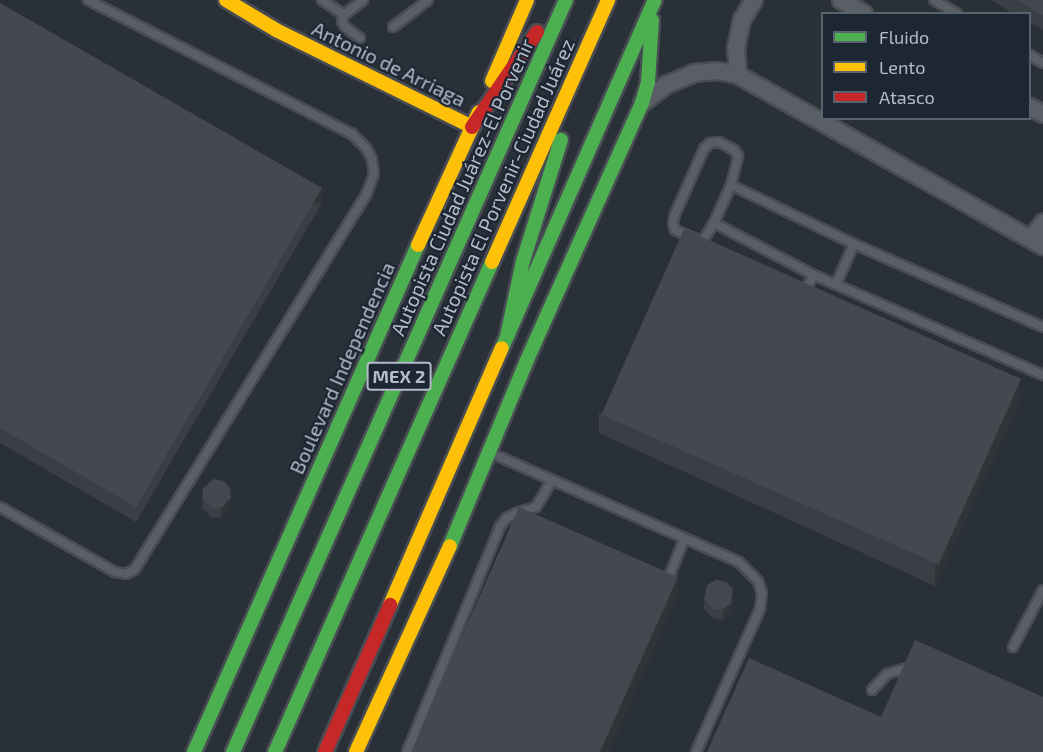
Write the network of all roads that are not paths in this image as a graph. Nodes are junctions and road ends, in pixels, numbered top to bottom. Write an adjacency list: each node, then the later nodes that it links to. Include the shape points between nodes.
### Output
1 (88, 0): 37 (lane, via 352,134 366,148 374,174 368,193 135,569 126,574 115,572)
2 (226, 0): 22 (main road, Antonio de Arriaga, via 276,30)
3 (322, 0): 16 (lane)
4 (363, 0): 16 (lane)
5 (428, 0): 17 (lane)
6 (527, 0): 22 (main road, Boulevard Independencia / MEX 2)
7 (559, 0): 22 (main road)
8 (566, 0): 46 (main road, Autopista Ciudad Juárez-El Porvenir / MEX 2)
9 (608, 0): 20 (main road, Autopista El Porvenir-Ciudad Juárez / MEX 2)
10 (753, 0): 19 (street, via 742,20 736,48)
11 (841, 0): 14 (street)
12 (934, 0): 15 (lane)
13 (654, 3): 21 (main road, via 648,82); 32 (main road)
14 (861, 12)
15 (954, 12)
16 (344, 15): 18 (lane, via 343,25)
17 (393, 27)
18 (360, 38)
19 (738, 75): 21 (street, via 718,71 694,73 666,85); 26 (street)
20 (570, 81): 32 (main road, via 566,125 523,261); 47 (main road, Autopista El Porvenir-Ciudad Juárez / MEX 2)
21 (642, 103): 34 (main road, via 527,360)
22 (472, 127): 45 (main road, Boulevard Independencia / MEX 2)
23 (731, 185): 24 (lane); 24 (lane, via 738,165 737,153 719,142 710,143 673,224 675,230 702,246); 27 (lane)
24 (714, 223): 28 (lane)
25 (1043, 223): 26 (street)
26 (1037, 242)
27 (854, 244): 29 (lane); 31 (lane)
28 (814, 275): 29 (lane); 30 (lane, via 800,298)
29 (837, 282): 33 (lane)
30 (793, 301)
31 (1043, 327)
32 (507, 336): 44 (main road)
33 (1043, 375)
34 (491, 453): 35 (lane); 36 (main road)
35 (552, 480): 38 (lane); 50 (lane, via 536,507 516,513 500,526)
36 (469, 504): 44 (main road); 49 (main road)
37 (0, 507)
38 (684, 540): 40 (lane); 51 (lane, via 738,562 752,572 762,593 760,609)
39 (1043, 590): 41 (lane)
40 (662, 594)
41 (1013, 647)
42 (924, 664): 43 (lane, via 887,675)
43 (872, 690)
44 (348, 699): 48 (main road)
45 (194, 752)
46 (232, 752)
47 (275, 752)
48 (325, 752)
49 (356, 752)
50 (407, 752)
51 (696, 752)

